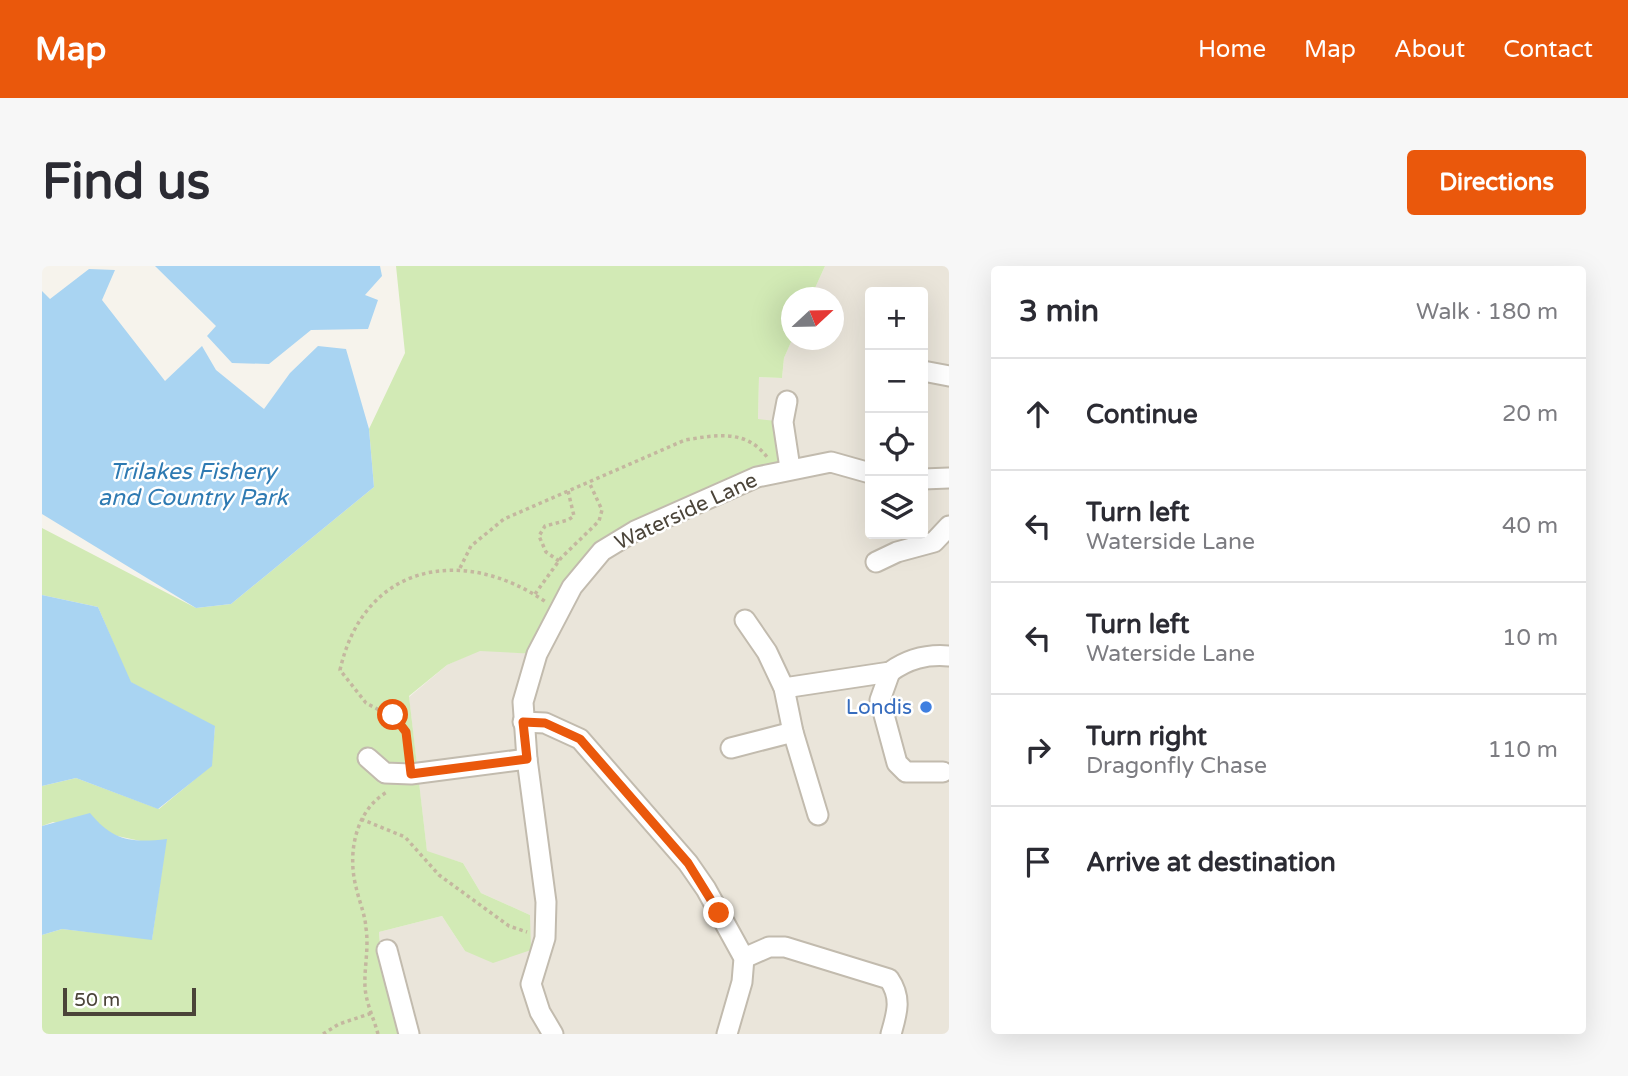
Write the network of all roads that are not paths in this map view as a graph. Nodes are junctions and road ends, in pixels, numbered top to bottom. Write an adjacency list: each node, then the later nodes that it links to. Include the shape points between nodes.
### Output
1 (928, 372): 2 (street)
2 (949, 376)
3 (787, 401): 4 (street, via 783,422)
4 (790, 468): 5 (street, Waterside Lane, via 831,462); 14 (street, Waterside Lane, via 769,472 635,531 603,551 572,587 537,654 523,702)
5 (865, 472)
6 (949, 478): 7 (street)
7 (928, 479)
8 (949, 526): 9 (street, via 934,542)
9 (876, 562)
10 (745, 620): 13 (street)
11 (949, 656): 12 (street, via 917,658)
12 (890, 672): 13 (street); 19 (street, via 880,700 897,763 906,772)
13 (784, 688): 15 (street)
14 (523, 722): 18 (street, Waterside Lane); 22 (street, via 561,728 580,739 604,764 688,863)
15 (793, 732): 16 (street); 20 (street)
16 (731, 748)
17 (368, 758): 18 (street, via 385,773 411,774)
18 (527, 759): 24 (street, Waterside Lane, via 546,902 545,938 531,984)
19 (943, 772)
20 (818, 815)
21 (387, 950): 23 (street)
22 (744, 958): 25 (street); 26 (street, via 769,947 785,947 889,979 898,991)
23 (409, 1034)
24 (553, 1034)
25 (727, 1034)
26 (891, 1034)

